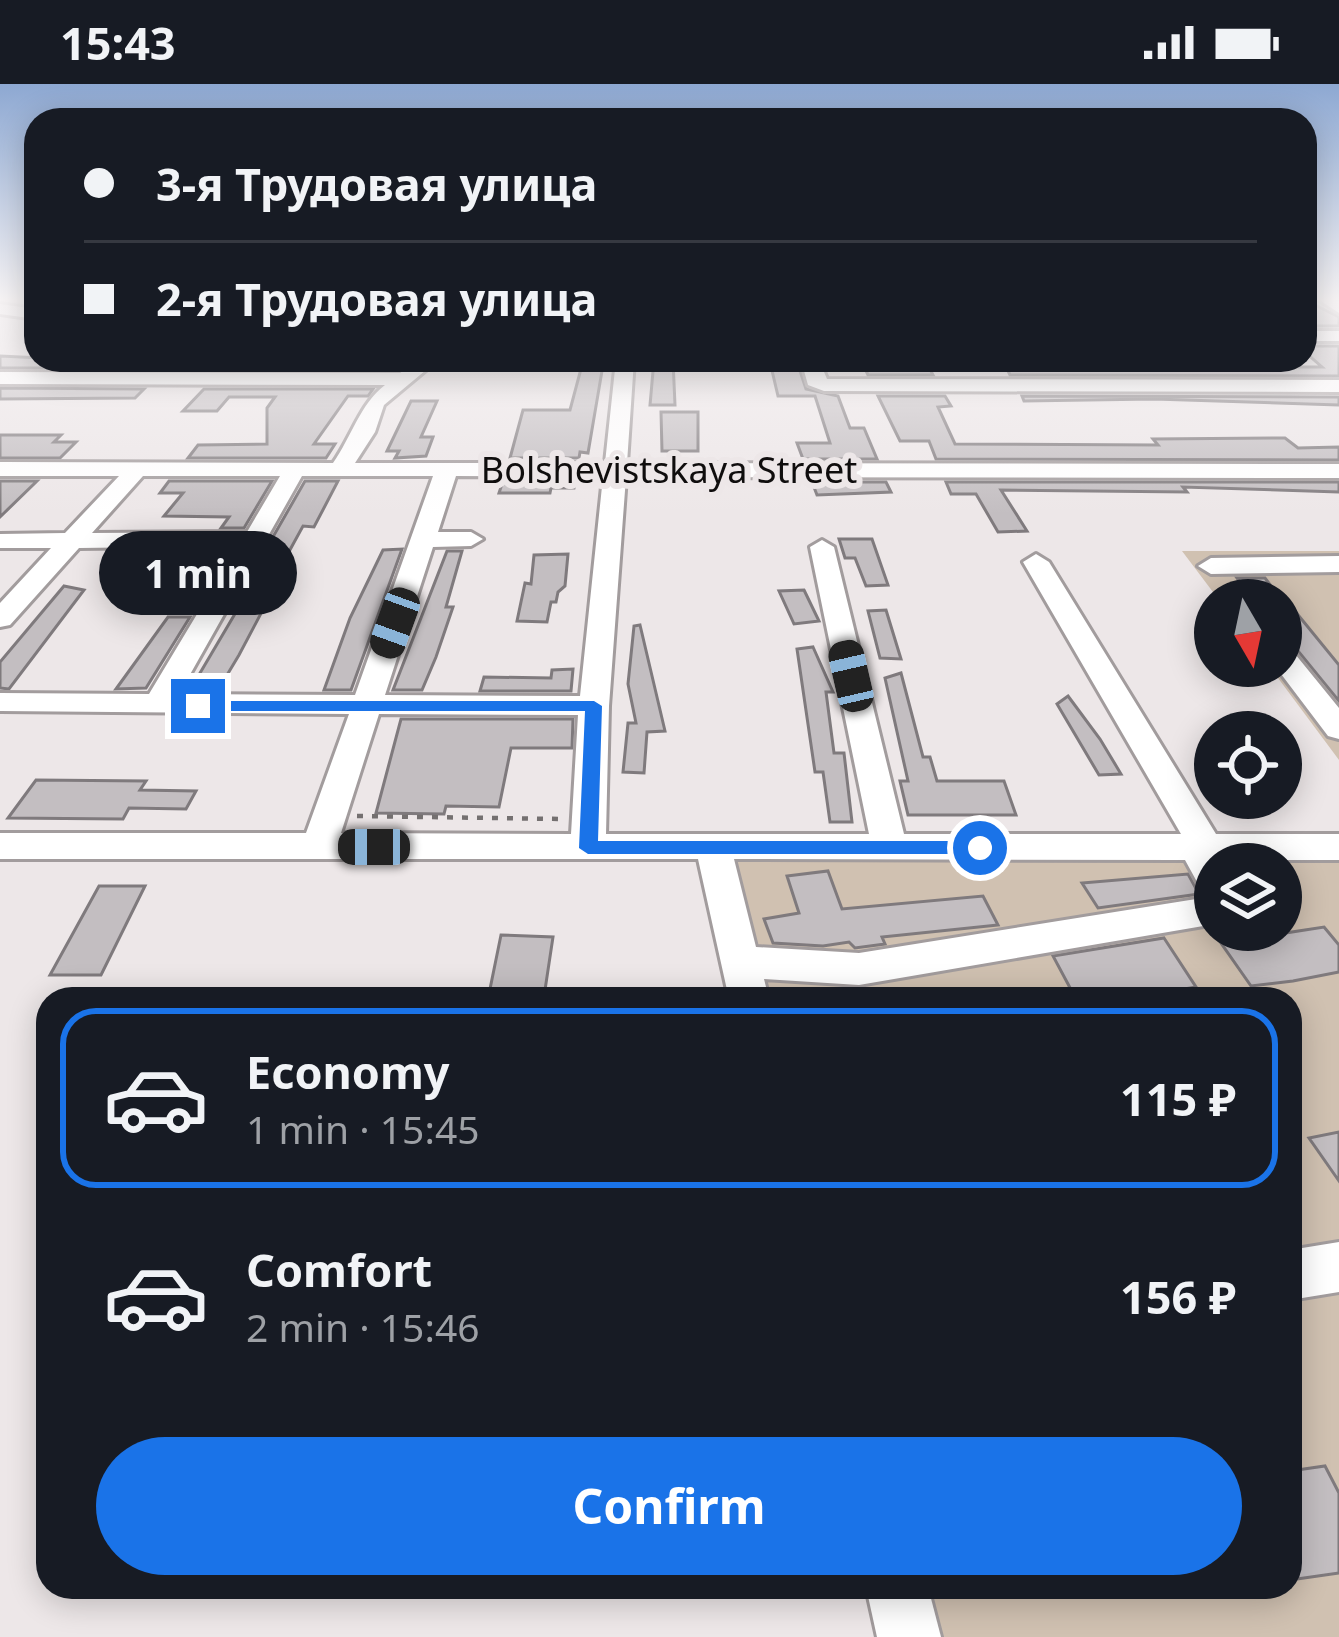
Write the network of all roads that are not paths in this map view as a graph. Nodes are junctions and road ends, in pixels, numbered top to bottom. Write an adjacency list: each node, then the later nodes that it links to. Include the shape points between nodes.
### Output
1 (265, 372): 7 (street)
2 (412, 372): 8 (street)
3 (624, 372): 16 (street)
4 (812, 372): 9 (street, via 824,385)
5 (966, 372): 9 (street)
6 (0, 378): 7 (street)
7 (258, 378): 8 (street)
8 (400, 380): 11 (street, via 375,402)
9 (973, 384): 10 (street)
10 (1339, 386)
11 (342, 466): 12 (street, Bolshevistskaya Street); 15 (street, Bolshevistskaya Street)
12 (296, 468): 14 (street, Bolshevistskaya Street); 18 (street)
13 (0, 469): 14 (street, Bolshevistskaya Street)
14 (137, 469): 20 (street)
15 (447, 469): 16 (street, Bolshevistskaya Street); 21 (street)
16 (613, 470): 17 (street, Bolshevistskaya Street); 32 (street, via 598,543)
17 (1339, 470)
18 (253, 539): 20 (street); 30 (street)
19 (471, 539): 21 (street)
20 (72, 540): 22 (street); 27 (street)
21 (425, 540): 31 (street)
22 (0, 541)
23 (822, 547): 39 (street)
24 (1036, 562): 36 (street)
25 (1339, 564): 26 (street, via 1211,566)
26 (1221, 579)
27 (0, 619)
28 (1302, 682): 33 (street)
29 (0, 702): 30 (street)
30 (157, 706): 31 (street)
31 (365, 706): 32 (street); 34 (street)
32 (594, 706): 35 (street)
33 (1339, 729)
34 (324, 831): 35 (street); 37 (street)
35 (589, 834): 38 (street)
36 (1198, 843)
37 (0, 846)
38 (713, 848): 39 (street); 44 (street)
39 (890, 848): 42 (street)
40 (1339, 848): 41 (street)
41 (1302, 853)
42 (1194, 863)
43 (1194, 913): 44 (street)
44 (744, 981)
45 (1339, 1267): 46 (street)
46 (1302, 1273)
47 (900, 1599): 48 (street)
48 (909, 1637)

